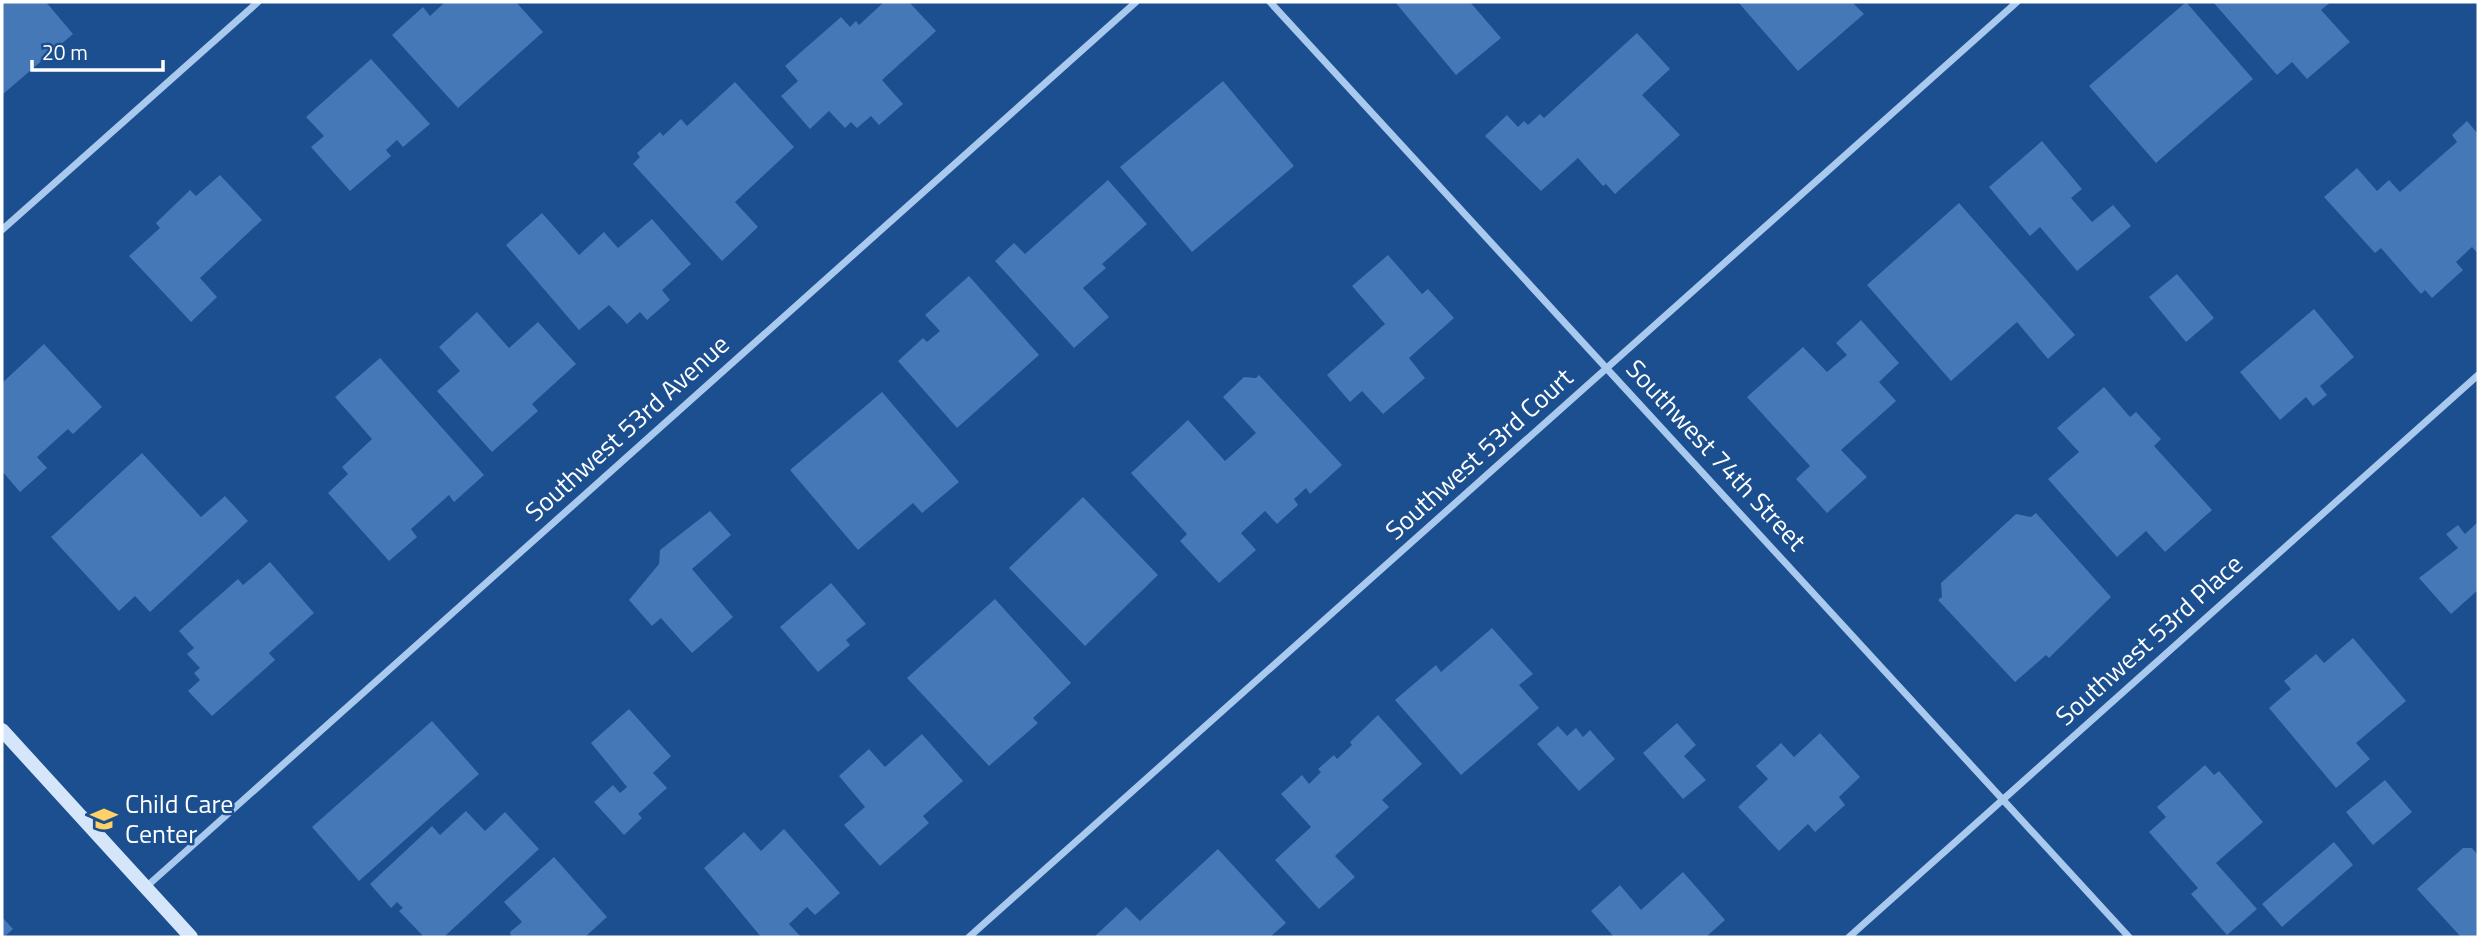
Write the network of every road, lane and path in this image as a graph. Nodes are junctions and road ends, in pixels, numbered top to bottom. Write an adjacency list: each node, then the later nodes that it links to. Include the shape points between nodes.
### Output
1 (258, 2): 5 (street)
2 (1136, 2): 10 (street, Southwest 53rd Avenue)
3 (1270, 2): 6 (street, Southwest 74th Street)
4 (2017, 2): 6 (street, Southwest 53rd Court)
5 (2, 230)
6 (1607, 368): 9 (street, Southwest 74th Street); 12 (street, Southwest 53rd Court)
7 (2478, 375): 9 (street, Southwest 53rd Place)
8 (2, 730): 10 (main road)
9 (2004, 798): 13 (street, Southwest 53rd Place); 14 (street, Southwest 74th Street)
10 (146, 887): 11 (main road)
11 (191, 937)
12 (969, 937)
13 (1849, 937)
14 (2129, 937)

